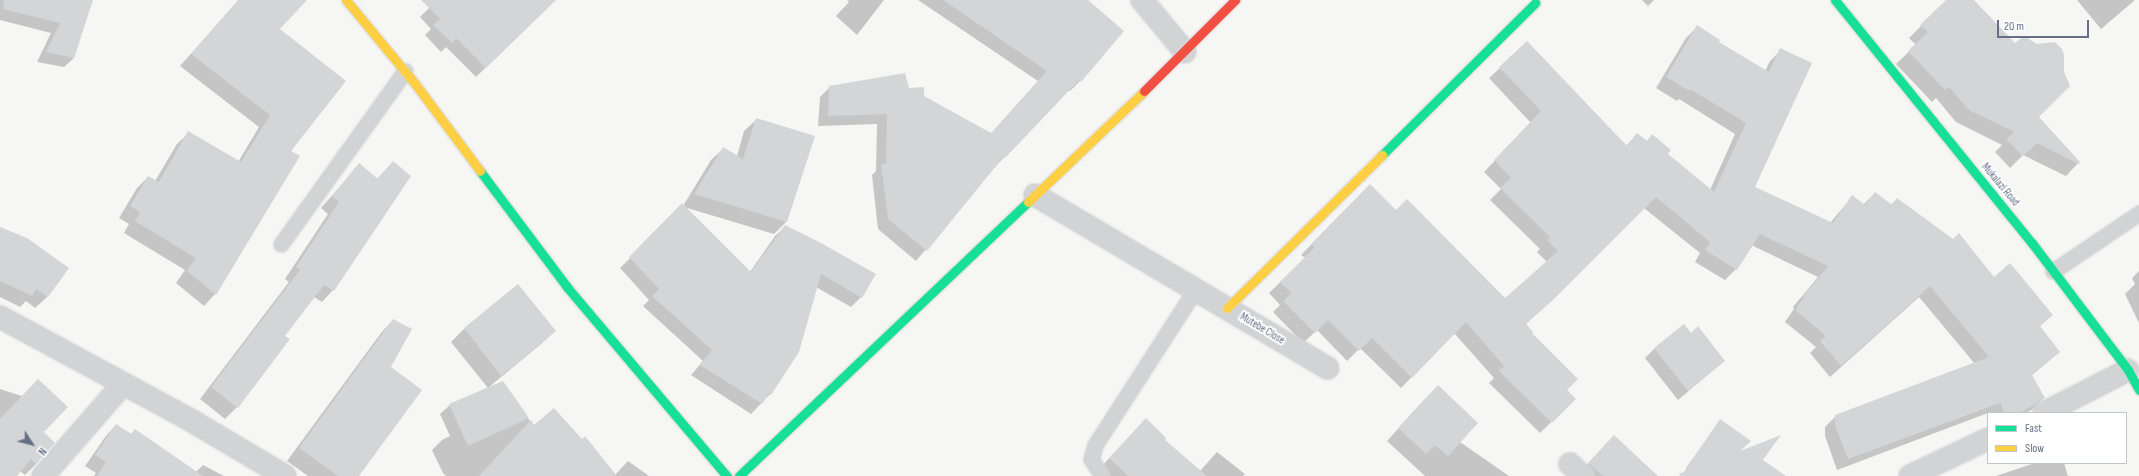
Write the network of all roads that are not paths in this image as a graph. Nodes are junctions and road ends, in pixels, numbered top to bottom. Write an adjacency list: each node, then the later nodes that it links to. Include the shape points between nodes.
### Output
1 (346, 0): 7 (street)
2 (1142, 0): 6 (street)
3 (1235, 0): 6 (street)
4 (1835, 0): 11 (street, Mukalazi Road)
5 (1535, 3): 13 (street)
6 (1185, 52): 8 (street)
7 (405, 72): 10 (lane); 23 (street, via 567,287)
8 (1035, 195): 12 (street, Mutebe Close); 24 (street)
9 (2139, 213): 11 (lane)
10 (281, 244)
11 (2053, 271): 16 (street, Mukalazi Road)
12 (1195, 290): 13 (street, Mutebe Close); 25 (lane, via 1095,446 1091,459)
13 (1227, 308): 15 (street, Mutebe Close)
14 (0, 317): 17 (street)
15 (1328, 368)
16 (2128, 370): 18 (street, Mukalazi Road); 19 (street)
17 (123, 384): 21 (street); 22 (street)
18 (2139, 390)
19 (2046, 412)
20 (1987, 439): 26 (street)
21 (43, 476)
22 (285, 476)
23 (727, 476)
24 (739, 476)
25 (1102, 476)
26 (1910, 476)

